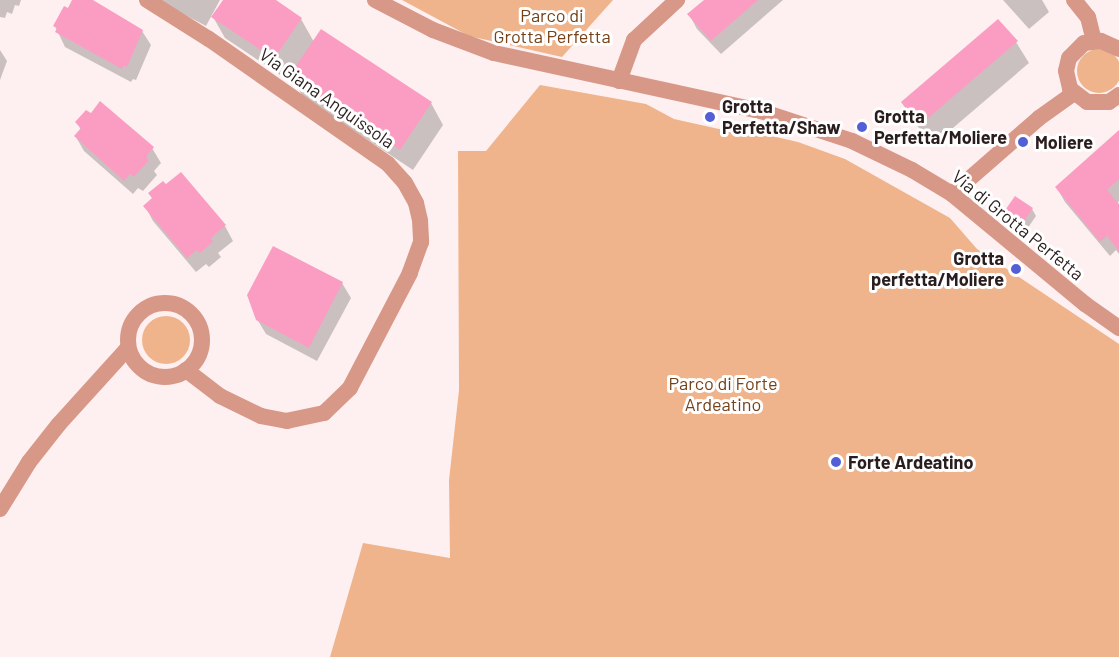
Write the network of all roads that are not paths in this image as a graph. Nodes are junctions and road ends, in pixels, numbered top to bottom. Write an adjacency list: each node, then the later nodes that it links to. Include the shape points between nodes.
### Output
1 (147, 0): 13 (street, Via Giana Anguissola, via 388,164 408,189 420,220 421,242 410,273 350,387 324,413 286,421 261,416 220,396)
2 (375, 0): 7 (street, Via di Grotta Perfetta, via 483,50)
3 (677, 0): 7 (street, via 634,40)
4 (1074, 0): 5 (street, via 1088,16)
5 (1094, 40): 6 (street); 8 (street, via 1076,48 1069,58 1067,82)
6 (1119, 50)
7 (619, 81): 10 (street, Via di Grotta Perfetta, via 761,111 814,127 895,161)
8 (1074, 93): 9 (street, via 1087,102); 10 (street, via 1038,118)
9 (1116, 101)
10 (952, 194): 11 (street, Via di Grotta Perfetta)
11 (1119, 328)
12 (128, 348): 13 (street, via 136,364 151,375 169,377); 13 (street, via 128,330 136,315 151,304 178,304 198,322 202,340 198,357); 14 (street, via 59,424)
13 (186, 370)
14 (0, 509)

